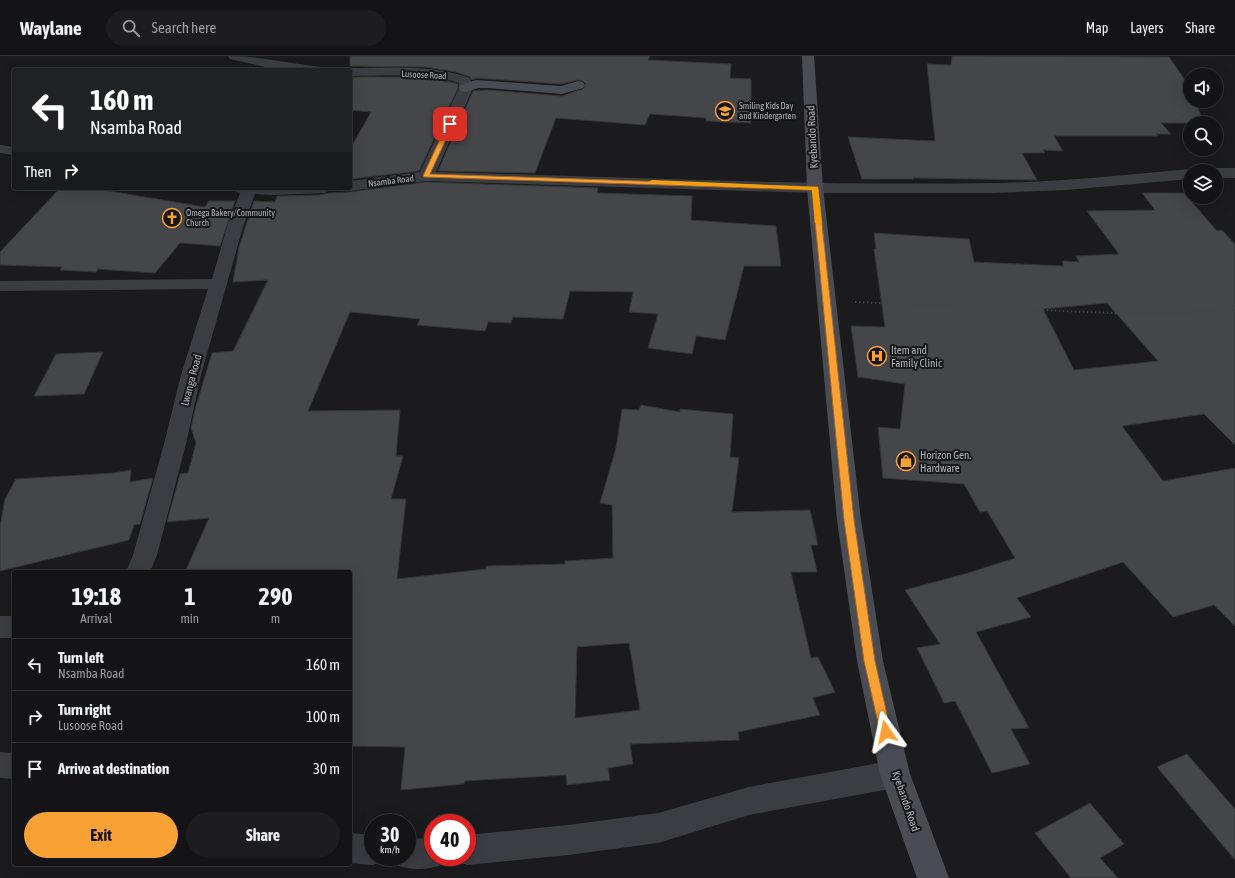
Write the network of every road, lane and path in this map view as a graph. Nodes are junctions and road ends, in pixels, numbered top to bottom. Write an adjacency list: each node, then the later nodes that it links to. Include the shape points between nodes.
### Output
1 (234, 56): 3 (street)
2 (808, 56): 14 (street, Kyebando Road)
3 (296, 68)
4 (352, 72): 6 (street, Lusoose Road, via 459,77 465,81)
5 (578, 86): 6 (street, via 562,90 476,84)
6 (466, 88): 12 (street)
7 (0, 149): 8 (street)
8 (12, 151)
9 (1235, 172): 10 (street)
10 (1223, 173)
11 (1183, 175): 14 (street, Nsamba Road, via 994,188)
12 (426, 176): 13 (street, Nsamba Road); 14 (street, Nsamba Road)
13 (352, 186)
14 (815, 188): 18 (street, Kyebando Road)
15 (244, 190): 16 (street, Lwanga Road)
16 (219, 284): 17 (street); 20 (street, Lwanga Road, via 191,374 159,503)
17 (0, 286)
18 (827, 301): 19 (path, via 1135,314); 25 (street, Kyebando Road, via 849,520 870,661)
19 (1235, 308)
20 (139, 570)
21 (0, 627): 22 (street)
22 (12, 627)
23 (0, 765): 24 (street)
24 (12, 766)
25 (895, 774): 28 (street, via 749,801 658,828); 29 (street, Kyebando Road)
26 (352, 848): 27 (street)
27 (364, 849)
28 (476, 849)
29 (933, 878)

